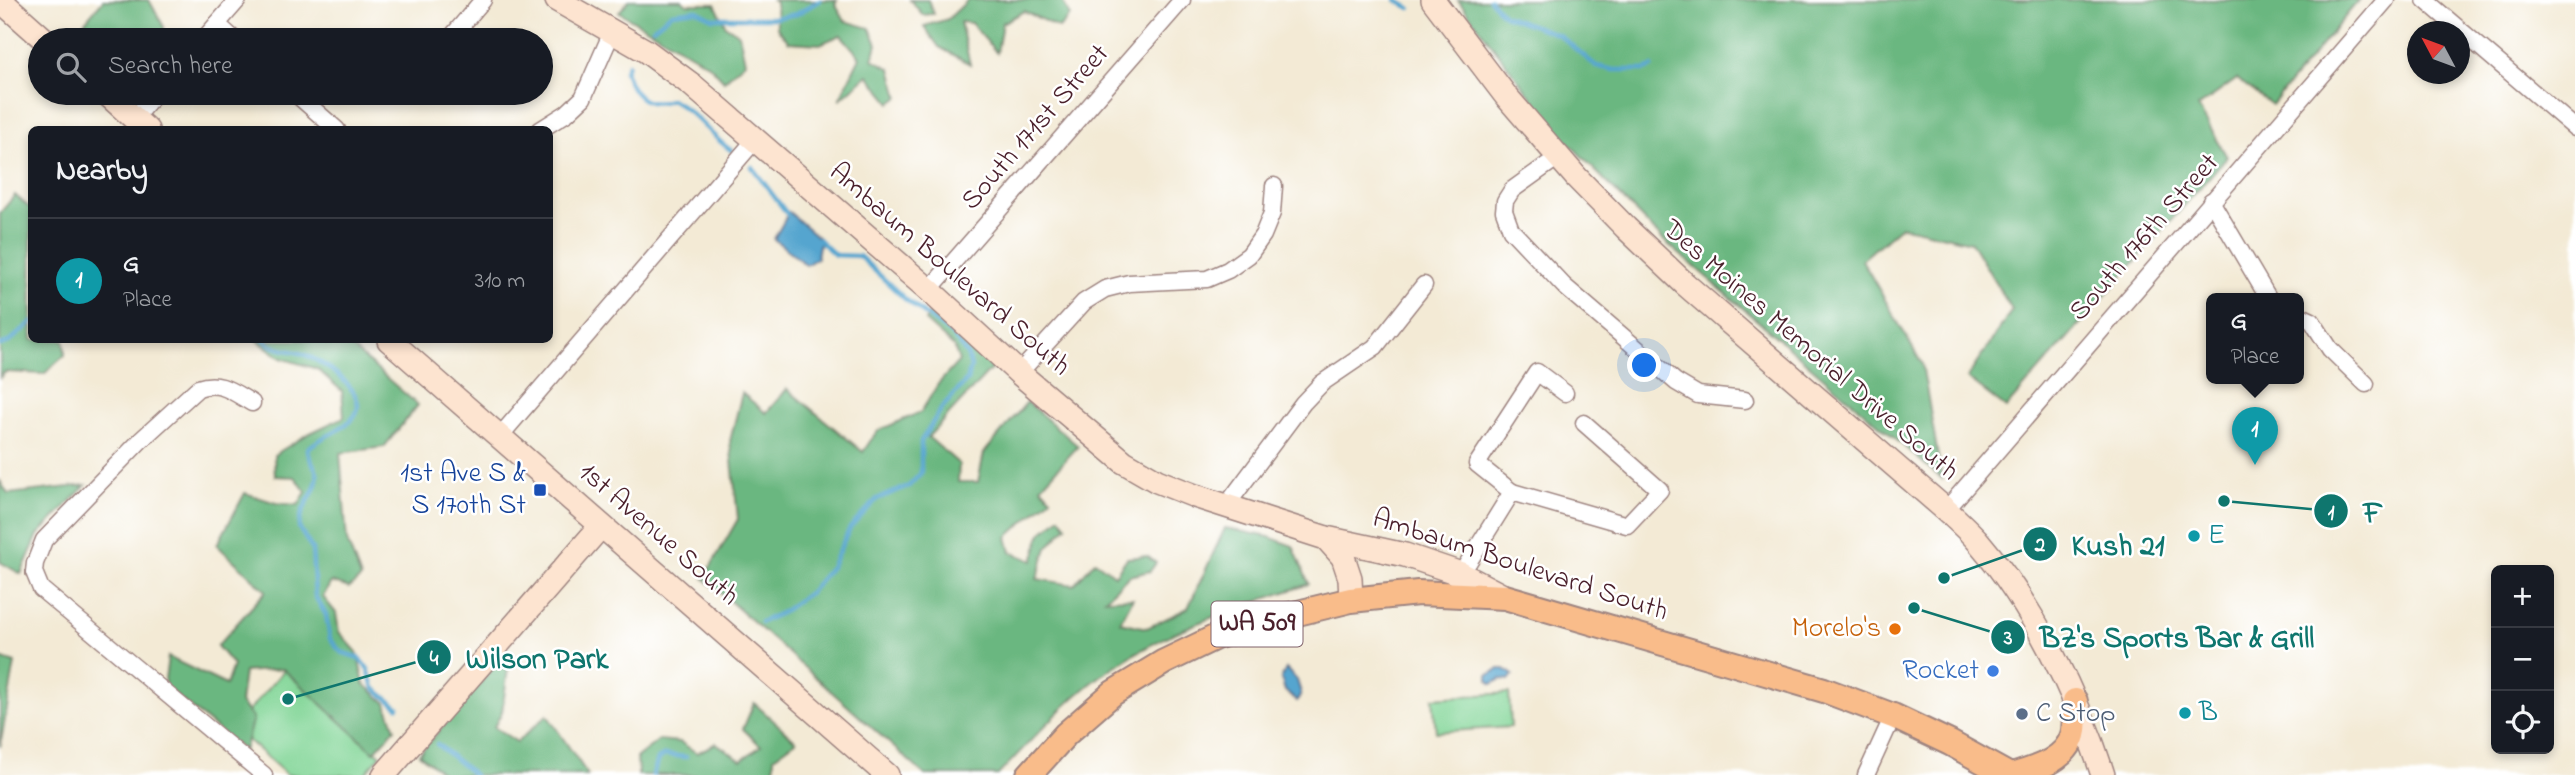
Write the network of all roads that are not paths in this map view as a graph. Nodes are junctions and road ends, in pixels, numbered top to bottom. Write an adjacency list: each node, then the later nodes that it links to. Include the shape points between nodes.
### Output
1 (0, 0): 10 (main road)
2 (238, 0): 9 (street)
3 (483, 0): 13 (street)
4 (557, 0): 14 (main road, Ambaum Boulevard South)
5 (1182, 0): 27 (street, South 171st Street)
6 (1433, 0): 23 (main road, Des Moines Memorial Drive South)
7 (2385, 0): 25 (street, South 176th Street)
8 (2425, 0): 21 (street)
9 (217, 24): 11 (street); 12 (street)
10 (32, 28)
11 (214, 28)
12 (222, 28)
13 (459, 28)
14 (612, 32): 20 (street, via 583,98); 22 (main road, Ambaum Boulevard South, via 670,67)
15 (120, 105): 18 (main road)
16 (150, 105): 18 (street)
17 (309, 105): 19 (street)
18 (141, 124)
19 (332, 126)
20 (547, 126)
21 (2575, 128)
22 (755, 140): 27 (main road, Ambaum Boulevard South); 37 (street)
23 (1559, 157): 34 (street, via 1512,190 1504,211 1510,230 1564,286 1686,389 1698,395); 40 (main road, Des Moines Memorial Drive South, via 1685,284)
24 (1274, 186): 31 (street, via 1272,213 1249,255 1207,279 1105,289 1083,302)
25 (2211, 201): 28 (street); 40 (street, South 176th Street)
26 (1424, 285): 39 (street, via 1375,347 1322,383 1303,402)
27 (929, 290): 31 (main road, Ambaum Boulevard South)
28 (2265, 293)
29 (2304, 317): 32 (street)
30 (392, 343): 37 (main road, 1st Avenue South)
31 (1019, 373): 39 (main road, Ambaum Boulevard South, via 1124,461 1157,481)
32 (2366, 384)
33 (1565, 393): 38 (street, via 1537,372 1477,464)
34 (1745, 400)
35 (252, 402): 48 (street, via 219,385 198,388 44,540 34,572 41,589)
36 (1584, 423): 38 (street, via 1660,490 1627,525)
37 (500, 436): 41 (main road, 1st Avenue South)
38 (1512, 492): 43 (street)
39 (1226, 506): 42 (main road, Ambaum Boulevard South)
40 (1947, 510): 46 (main road, Des Moines Memorial Drive South, via 1977,541 2016,594)
41 (601, 526): 49 (main road); 50 (main road, 1st Avenue South)
42 (1326, 538): 43 (main road, Ambaum Boulevard South, via 1405,555); 45 (main road, Ambaum Boulevard South, via 1343,557)
43 (1461, 574): 44 (main road, Ambaum Boulevard South)
44 (1505, 597): 45 (main road, WA 509, via 1418,593); 47 (main road, Ambaum Boulevard South / WA 509, via 1824,690)
45 (1351, 600): 51 (main road, WA 509, via 1216,637 1164,662 1113,693)
46 (2075, 701): 54 (main road, via 2073,735 2063,752 2044,766); 55 (main road, Des Moines Memorial Drive South)
47 (1893, 716): 52 (street); 53 (main road, Ambaum Boulevard South / WA 509)
48 (264, 775)
49 (384, 775)
50 (887, 775)
51 (1029, 775)
52 (1866, 775)
53 (2008, 775)
54 (2015, 775)
55 (2103, 775)

